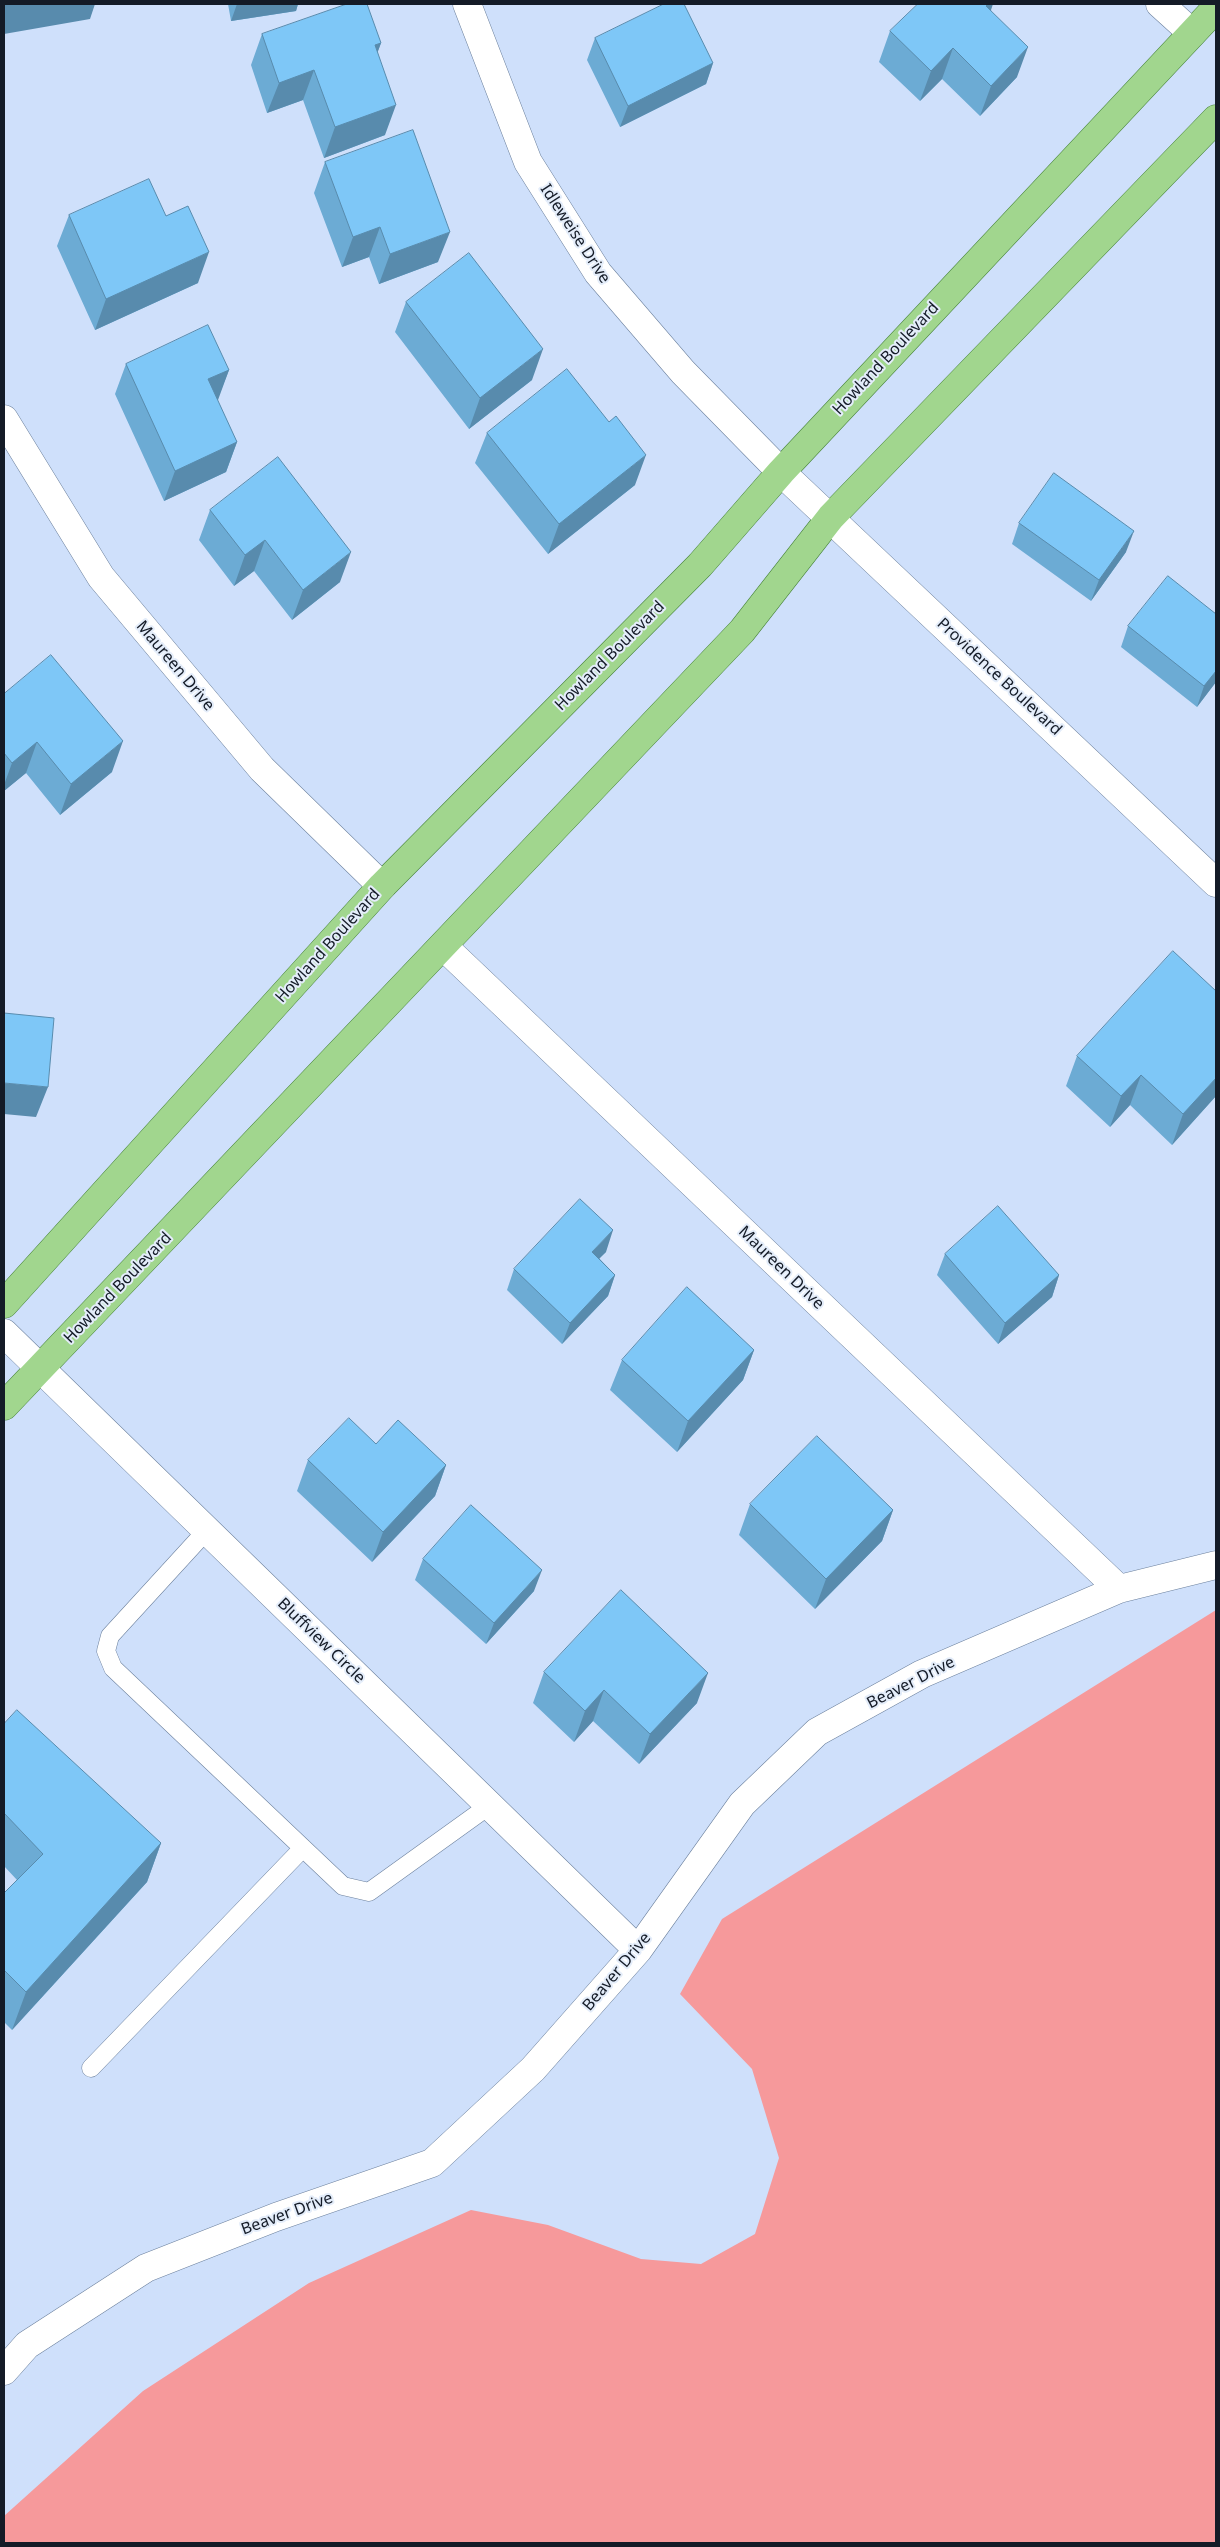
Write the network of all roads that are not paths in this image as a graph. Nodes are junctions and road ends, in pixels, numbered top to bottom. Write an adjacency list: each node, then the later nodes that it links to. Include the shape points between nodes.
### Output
1 (467, 4): 7 (street, Idleweise Drive, via 528,162 598,273 683,372)
2 (1160, 4): 4 (street)
3 (1216, 8): 4 (main road, Howland Boulevard)
4 (1192, 33): 7 (main road, Howland Boulevard)
5 (1216, 119): 8 (main road, Howland Boulevard)
6 (4, 419): 10 (street, Maureen Drive, via 101,577 262,769)
7 (781, 472): 8 (street, Providence Boulevard); 10 (main road, Howland Boulevard, via 700,565)
8 (831, 518): 9 (street, Providence Boulevard); 11 (main road, Howland Boulevard, via 742,631)
9 (1216, 883)
10 (382, 886): 12 (main road, Howland Boulevard)
11 (443, 946): 14 (main road, Howland Boulevard); 18 (street, Maureen Drive)
12 (4, 1304)
13 (4, 1333): 14 (street, Bluffview Circle)
14 (41, 1370): 15 (main road, Howland Boulevard); 16 (street, Bluffview Circle)
15 (4, 1406)
16 (207, 1530): 19 (street, Bluffview Circle); 20 (lane, via 110,1636 106,1651 113,1668)
17 (1216, 1565): 18 (street, Beaver Drive)
18 (1119, 1589): 21 (street, Beaver Drive, via 922,1674 817,1732 742,1804)
19 (490, 1805): 20 (lane, via 369,1892 343,1886); 21 (street, Bluffview Circle)
20 (303, 1848): 22 (lane)
21 (638, 1950): 23 (street, Beaver Drive, via 533,2069 432,2163 276,2217 146,2268 27,2345)
22 (91, 2068)
23 (4, 2371)

